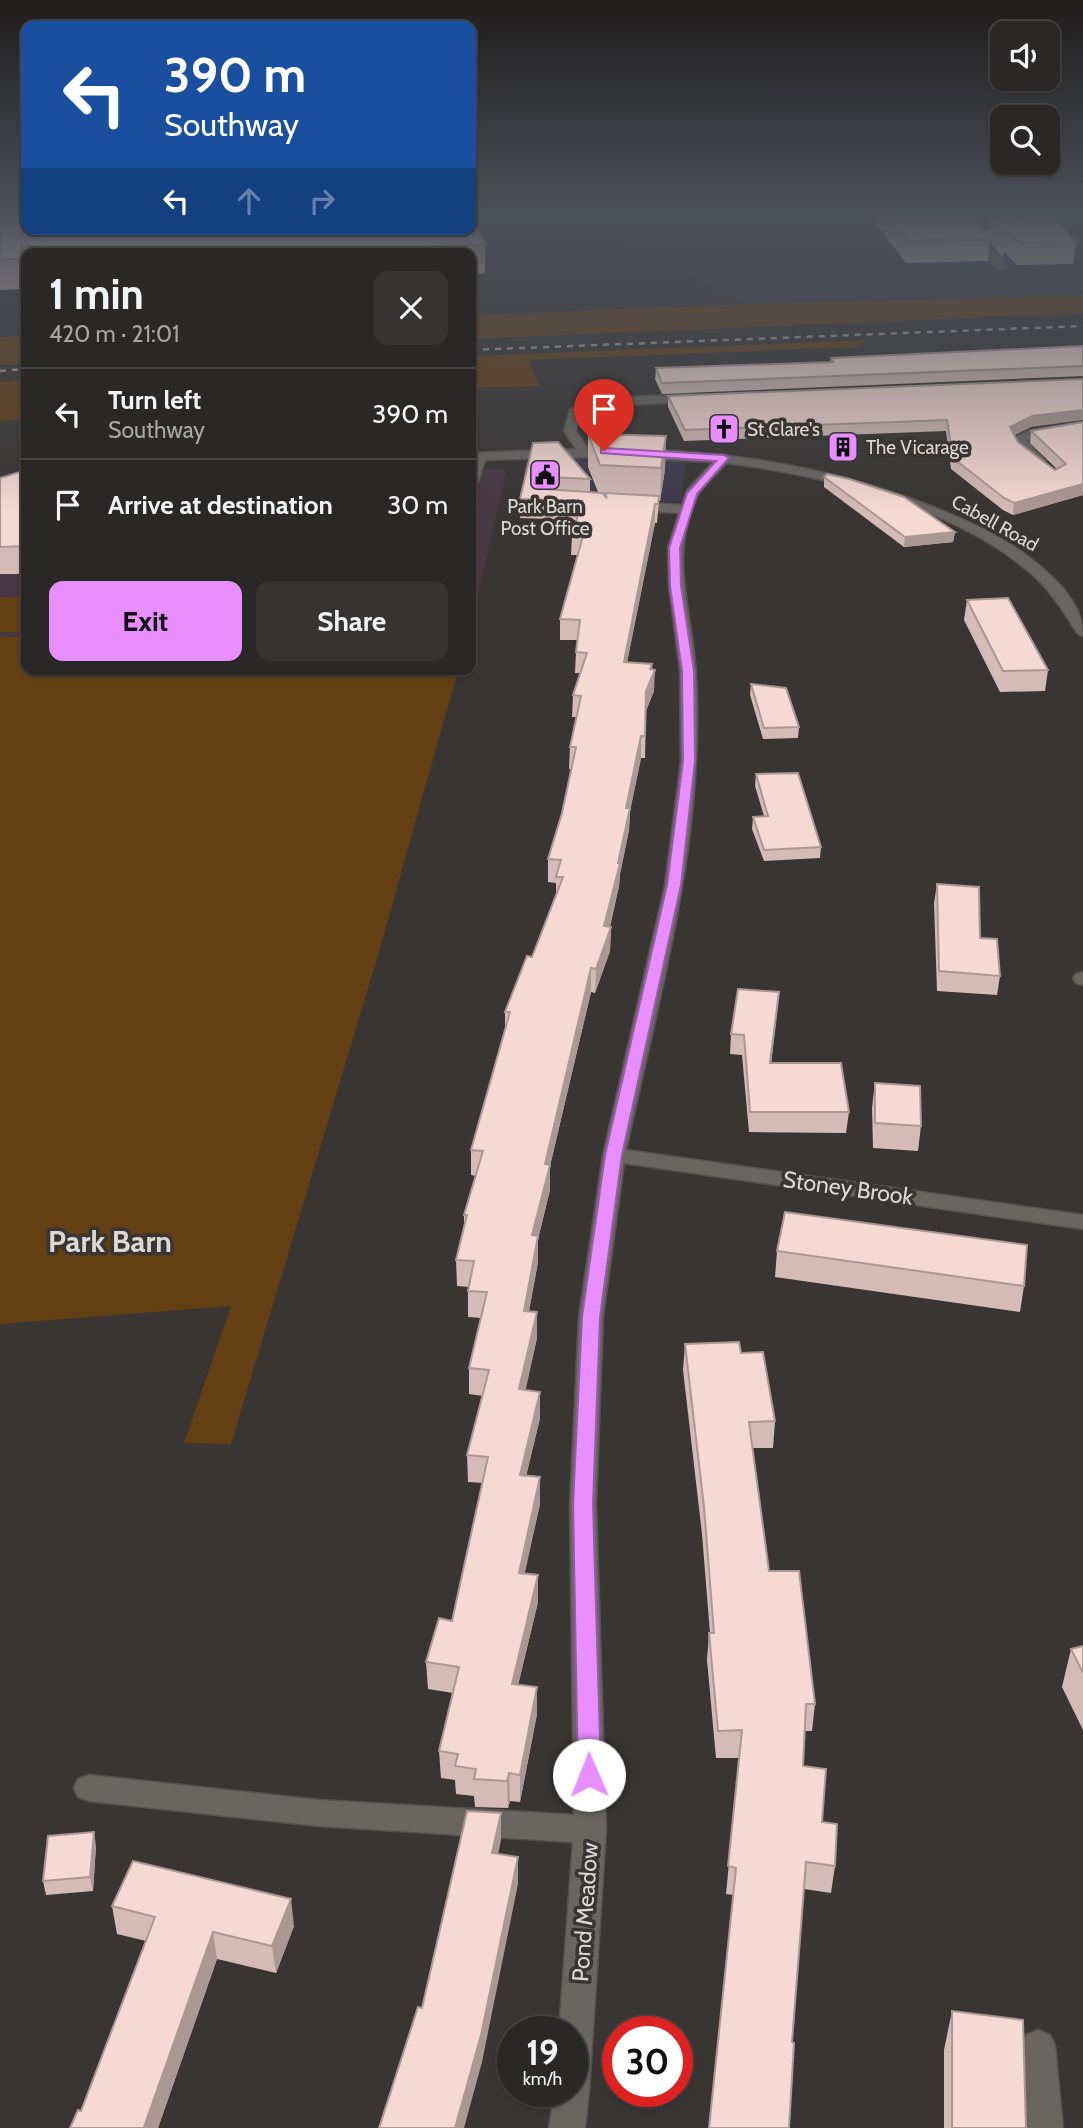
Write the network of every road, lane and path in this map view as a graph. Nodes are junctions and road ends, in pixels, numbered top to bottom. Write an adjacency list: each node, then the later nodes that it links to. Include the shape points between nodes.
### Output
1 (709, 397): 3 (street, via 588,406 572,416 570,431)
2 (1083, 426): 6 (street, via 1017,439)
3 (583, 452): 4 (street, Cabell Road); 5 (street, Cabell Road)
4 (476, 456)
5 (724, 458): 8 (street, Pond Meadow, via 692,493); 9 (street, Cabell Road, via 859,484 976,530 1051,582)
6 (1047, 468)
7 (623, 506): 8 (street)
8 (687, 509): 10 (street, Pond Meadow, via 675,548 688,671 689,761 674,885)
9 (1083, 631)
10 (614, 1155): 11 (street, Stoney Brook); 13 (street, Pond Meadow, via 591,1317 583,1504)
11 (1083, 1222)
12 (89, 1788): 13 (street, via 319,1813)
13 (590, 1829): 14 (street, Pond Meadow)
14 (577, 2016)
15 (1038, 2046): 18 (street)
16 (570, 2107): 17 (street, Pond Meadow)
17 (567, 2128)
18 (1045, 2128)

